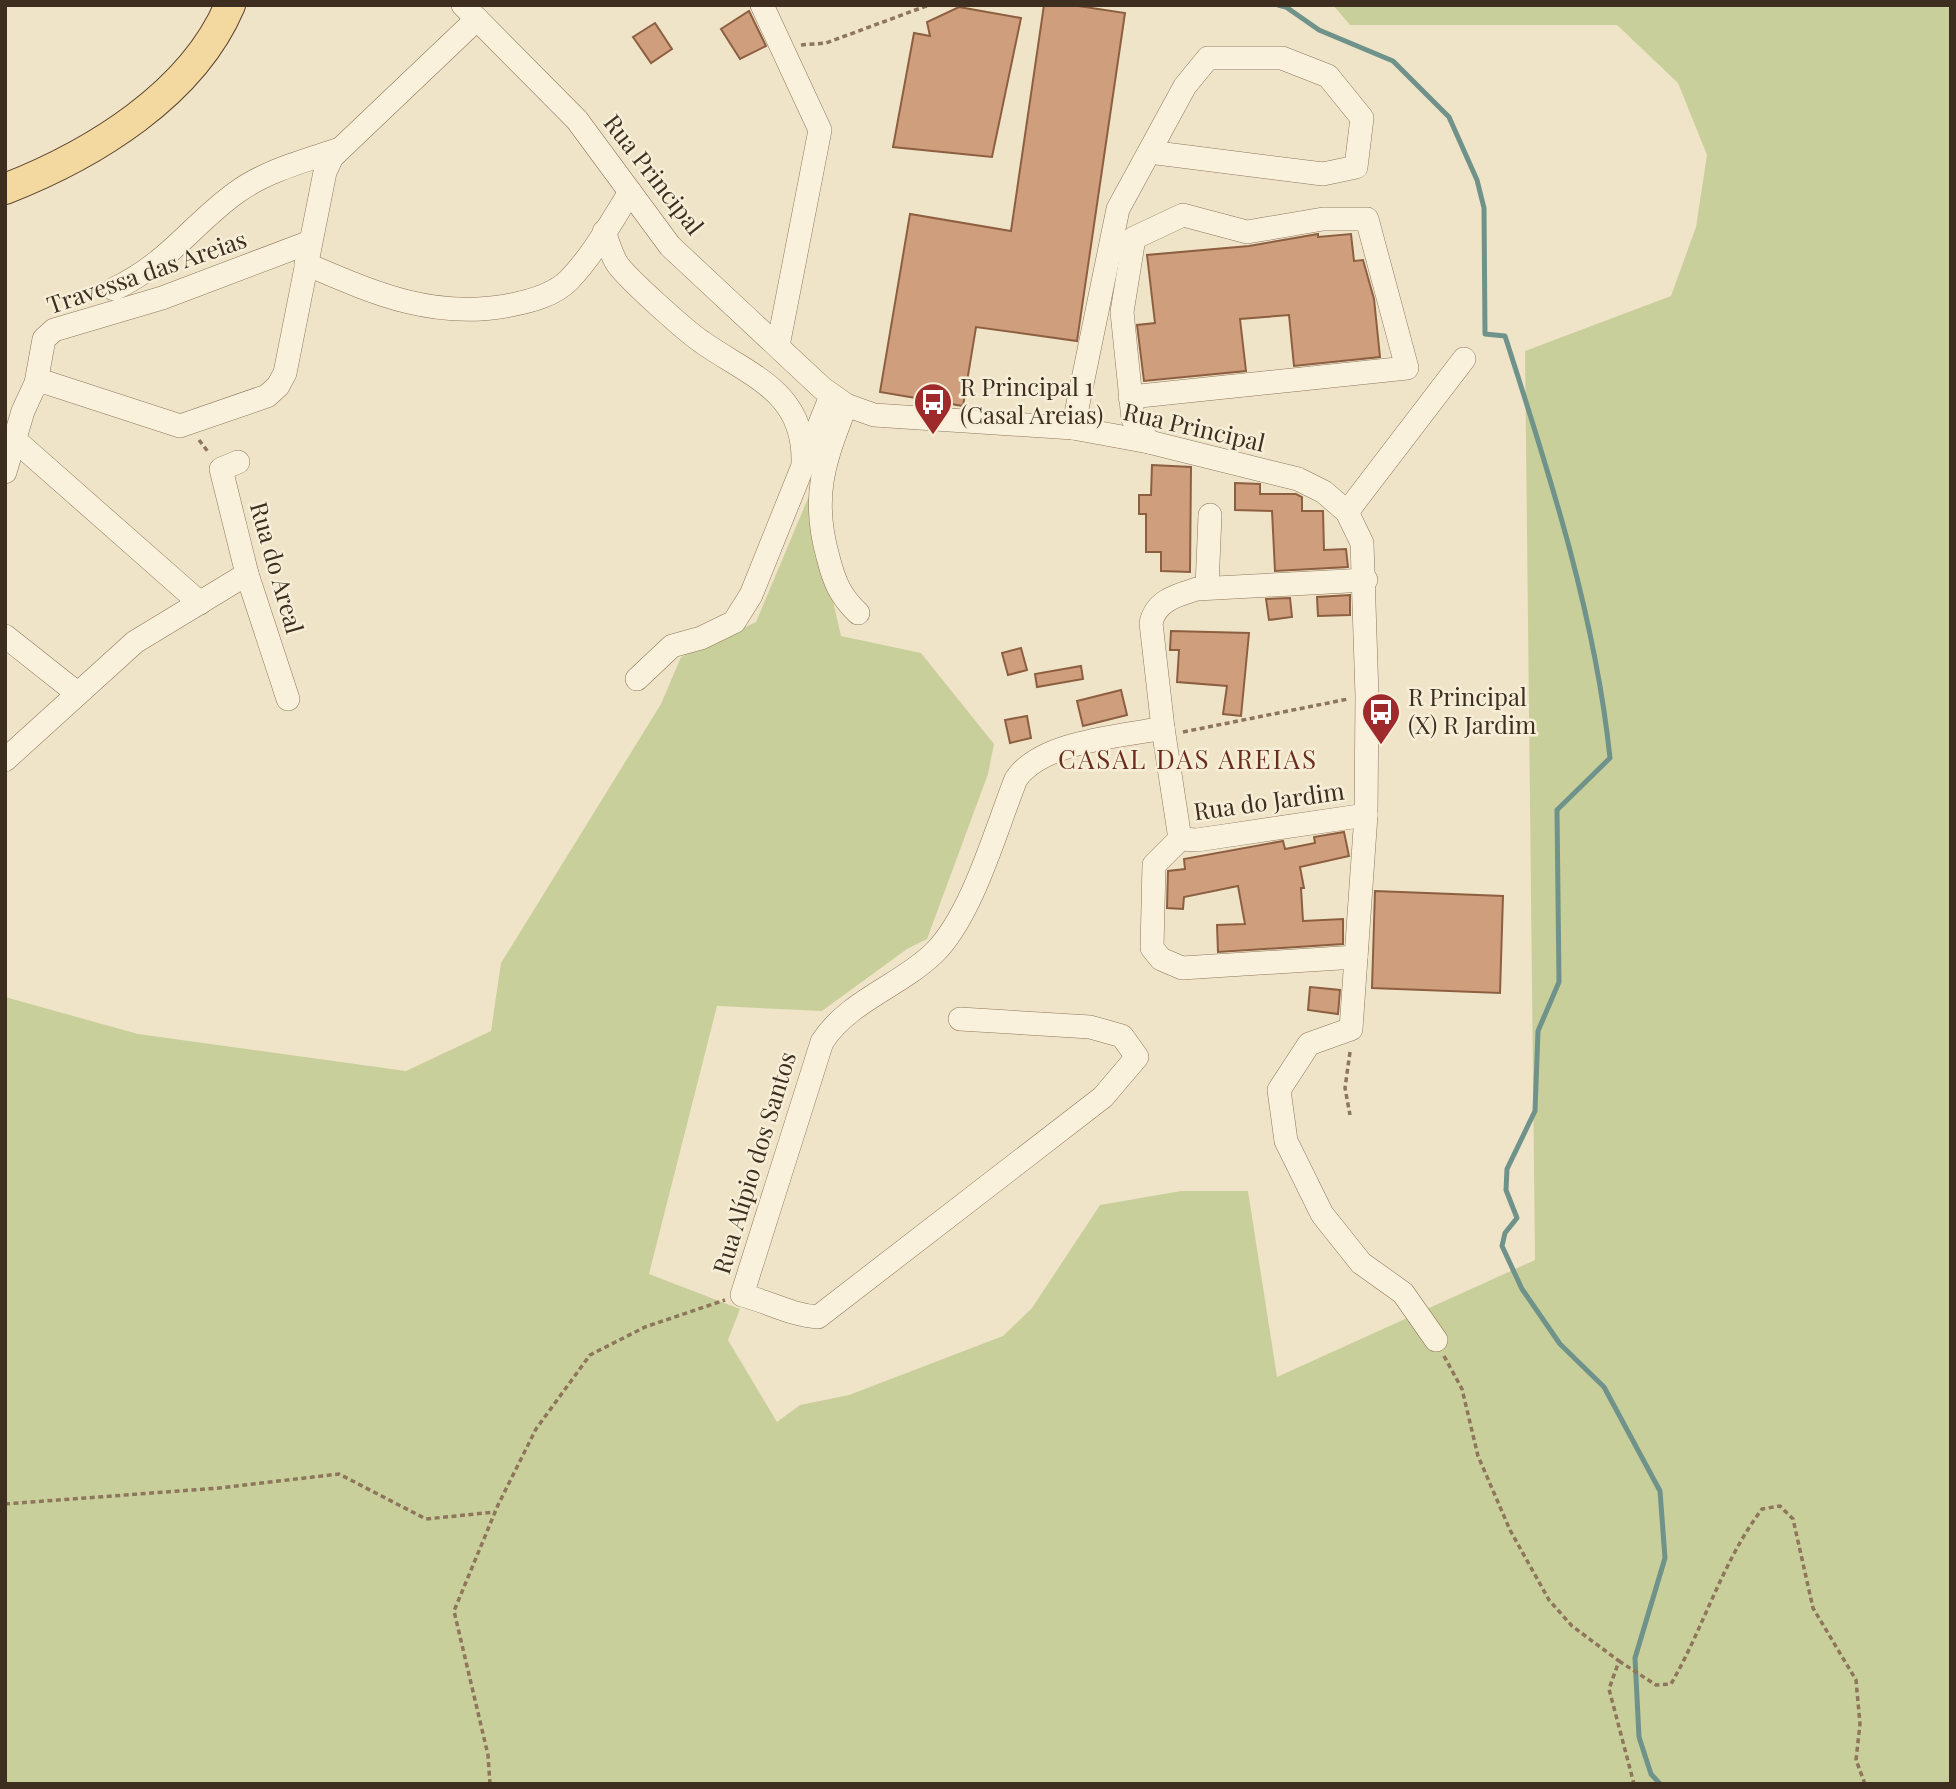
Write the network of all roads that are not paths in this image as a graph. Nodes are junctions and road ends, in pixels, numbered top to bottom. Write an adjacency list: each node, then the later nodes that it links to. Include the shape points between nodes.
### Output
1 (230, 5): 6 (main road, via 188,70 146,109 95,148)
2 (762, 5): 11 (street, via 820,130)
3 (470, 12): 4 (street); 7 (street, Rua Principal, via 577,120)
4 (337, 150): 9 (street, via 325,172); 10 (street, via 289,165 238,191 152,270)
5 (1149, 152): 5 (street, via 1185,86 1208,58 1282,58 1328,76 1362,118 1356,167 1323,174); 16 (street, via 1118,209)
6 (5, 189)
7 (630, 192): 8 (street); 11 (street, Rua Principal, via 670,246)
8 (604, 232): 9 (street, via 568,281 538,300 480,311 443,310 377,295); 20 (street, via 616,263 702,342 760,377 788,405 803,443)
9 (308, 253): 13 (street, Travessa das Areias, via 54,330 44,339); 13 (street, via 285,373 267,396 180,426)
10 (114, 289)
11 (778, 346): 15 (street, Rua Principal)
12 (1464, 359): 22 (street)
13 (36, 383): 17 (street, Travessa das Areias)
14 (1130, 397): 14 (street, via 1122,312 1134,238 1183,215 1247,232 1323,219 1367,219 1407,368); 18 (street, via 1133,419)
15 (838, 400): 16 (street, Rua Principal, via 874,415); 20 (street); 28 (street, via 818,511 836,585)
16 (1073, 428): 18 (street, Rua Principal)
17 (15, 440): 21 (street, Travessa das Areias); 27 (street)
18 (1149, 442): 22 (street, Rua Principal, via 1298,479 1324,492)
19 (229, 466): 24 (street, Rua do Areal)
20 (802, 468): 30 (street, via 751,595 734,622 672,646)
21 (5, 472)
22 (1346, 512): 25 (street, Rua Principal, via 1362,543)
23 (1210, 515): 26 (street)
24 (247, 574): 27 (street); 32 (street, Rua do Areal)
25 (1366, 580): 26 (street); 35 (street, Rua Principal)
26 (1207, 587): 33 (street, via 1175,596 1152,616)
27 (200, 603): 31 (street, via 135,642)
28 (859, 613)
29 (5, 636): 31 (street)
30 (638, 679)
31 (77, 693): 34 (street)
32 (288, 699)
33 (1163, 728): 36 (street); 38 (street, Rua Alípio dos Santos, via 1051,752 1022,770 966,906 943,942 931,956 844,1016 822,1042 742,1294 776,1304 793,1315 818,1317 1103,1097 1137,1057 1122,1036 1090,1027)
34 (5, 760)
35 (1366, 815): 36 (street, Rua do Jardim); 37 (street, Rua Principal)
36 (1180, 839): 37 (street, via 1154,865 1151,942 1161,959 1182,968)
37 (1356, 957): 39 (street, Rua Principal, via 1351,1029 1309,1044 1279,1090 1286,1141 1322,1214 1361,1263 1403,1293)
38 (960, 1019)
39 (1436, 1340)

